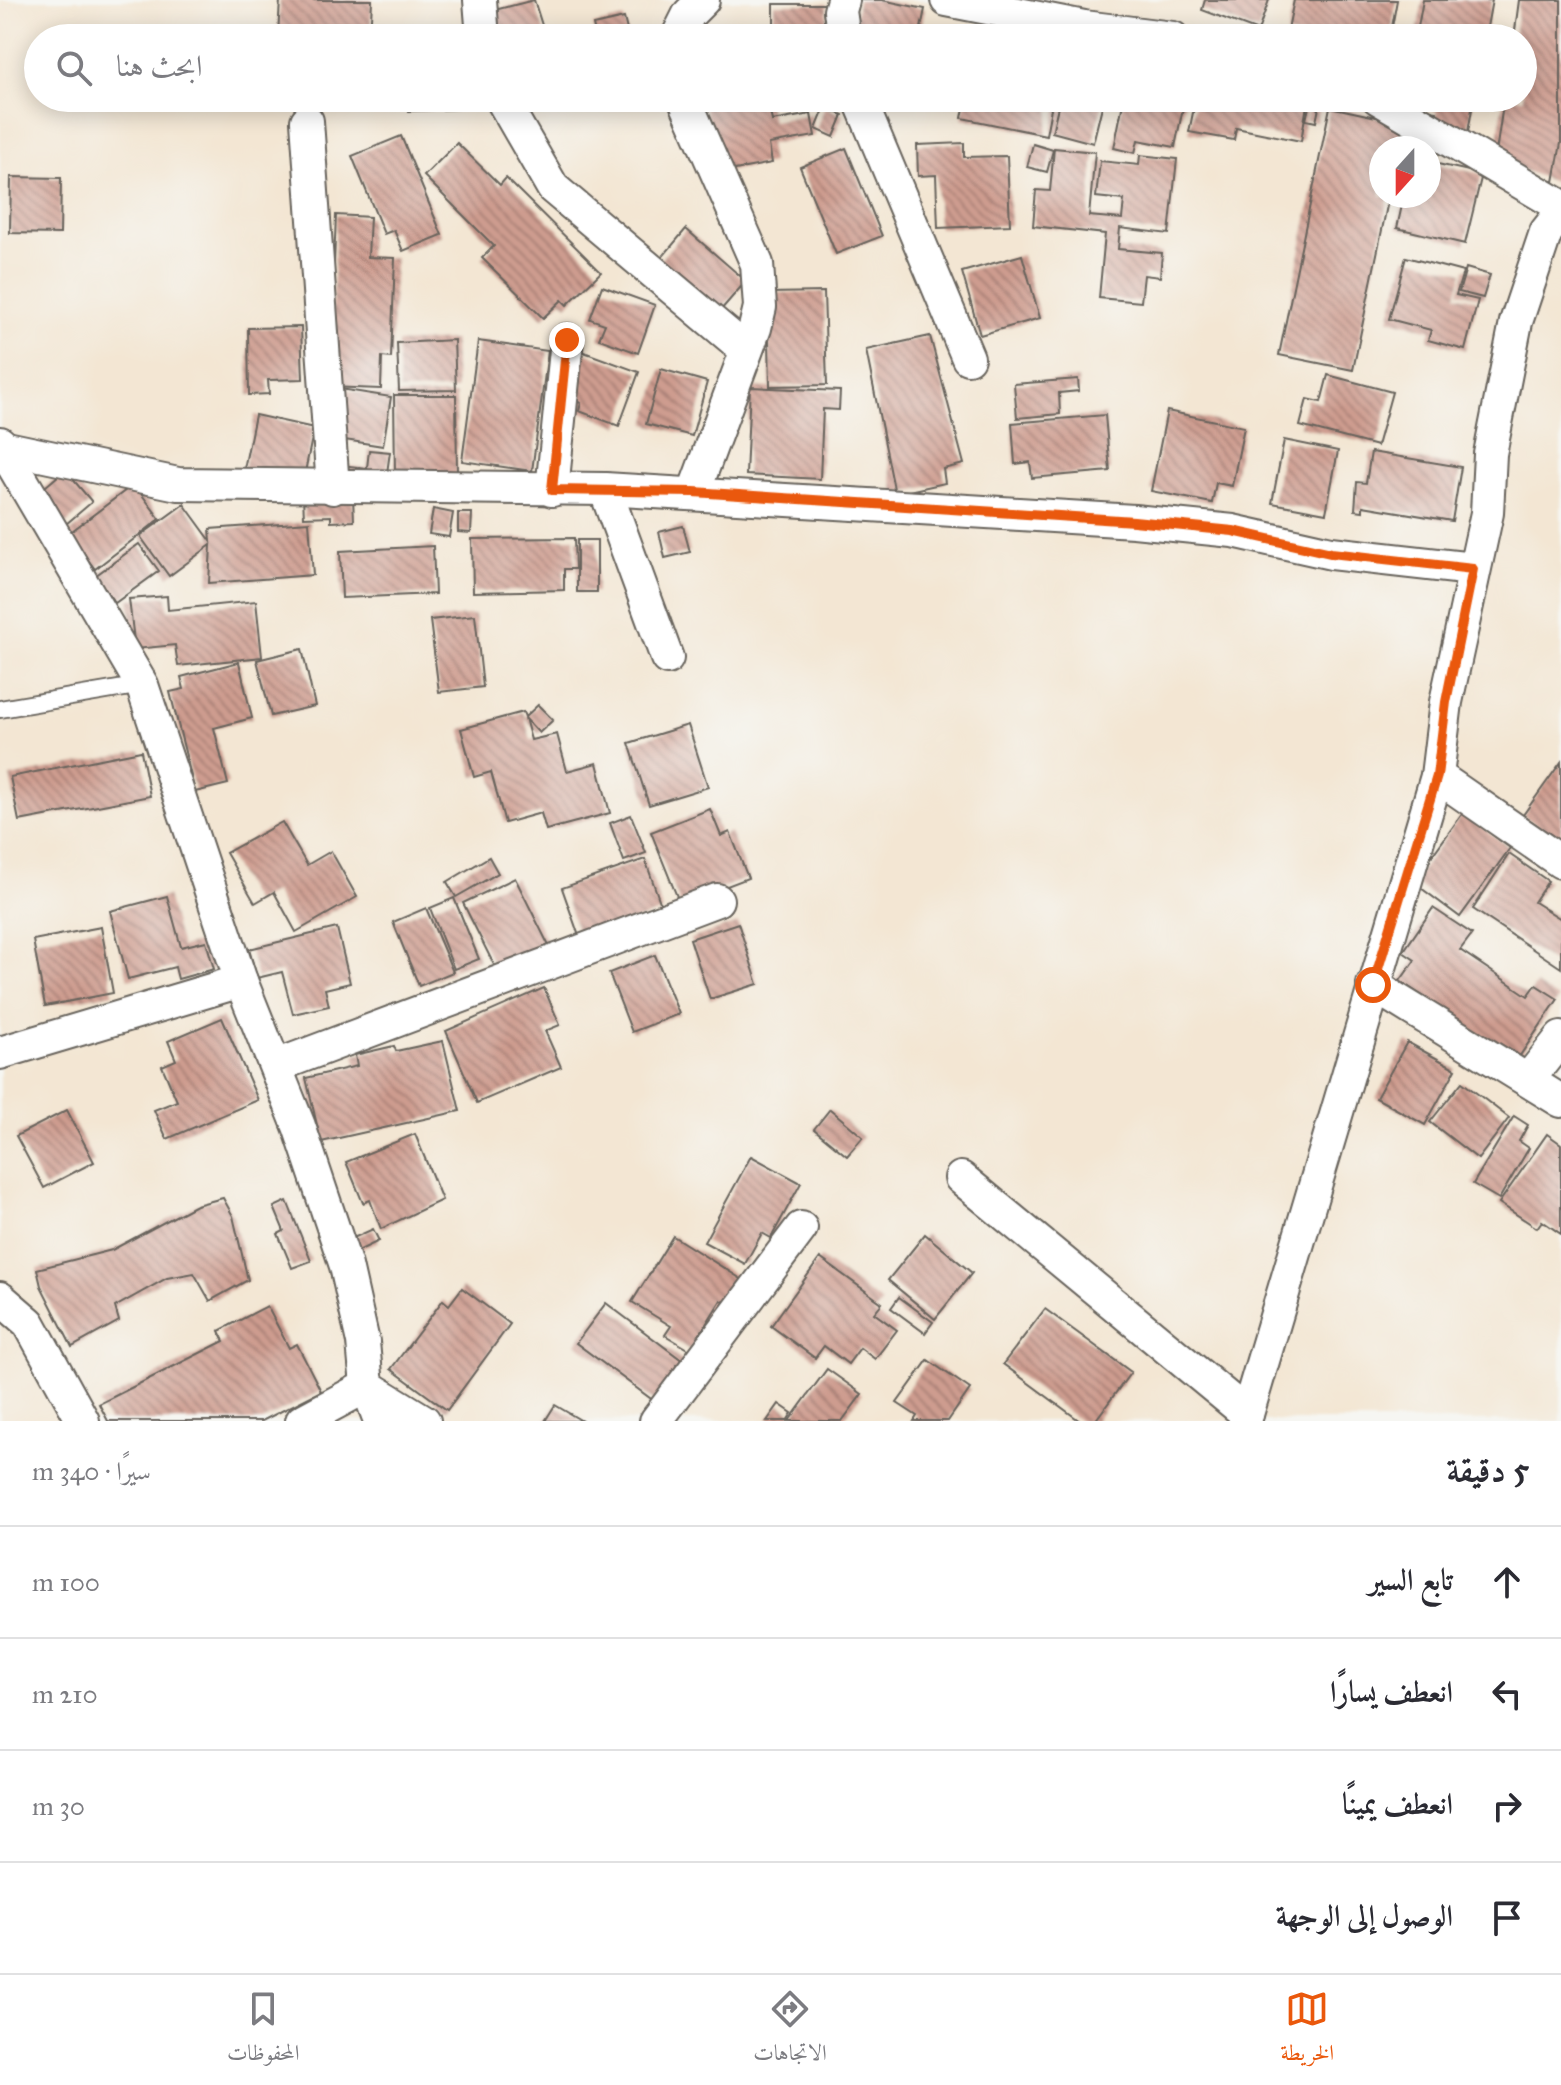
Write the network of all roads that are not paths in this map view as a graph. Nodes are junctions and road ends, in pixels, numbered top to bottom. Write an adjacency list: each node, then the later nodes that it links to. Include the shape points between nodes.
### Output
1 (480, 0): 5 (street)
2 (703, 0): 6 (street)
3 (843, 0): 7 (street)
4 (947, 0): 8 (street)
5 (482, 24)
6 (684, 24)
7 (842, 24)
8 (1069, 24)
9 (509, 112): 17 (street, via 553,188)
10 (690, 112): 17 (street, via 757,264 760,307)
11 (865, 112): 18 (street)
12 (1402, 112): 14 (street)
13 (307, 121): 20 (street)
14 (1561, 206)
15 (1561, 213): 24 (street, via 1546,232 1516,322 1490,454 1487,513)
16 (567, 340): 22 (street)
17 (746, 350): 23 (street)
18 (968, 358)
19 (1, 445): 20 (street, via 178,484); 26 (street)
20 (333, 488): 22 (street)
21 (605, 489): 22 (street); 23 (street); 25 (street)
22 (552, 490)
23 (694, 492): 24 (street, via 1134,521 1233,531 1331,553)
24 (1473, 569): 28 (street)
25 (667, 658)
26 (142, 685): 27 (lane); 31 (street)
27 (0, 709)
28 (1437, 776): 29 (street); 32 (street)
29 (1561, 862)
30 (717, 900): 35 (street)
31 (241, 981): 34 (street); 35 (street)
32 (1373, 985): 36 (street); 42 (street)
33 (1561, 1038): 36 (street)
34 (0, 1053)
35 (276, 1066): 41 (street, via 346,1266)
36 (1528, 1080): 37 (street)
37 (1561, 1101)
38 (961, 1178): 42 (street)
39 (801, 1228): 47 (street)
40 (0, 1298): 43 (street, via 29,1323)
41 (367, 1386): 44 (street); 45 (street); 46 (street)
42 (1246, 1418)
43 (83, 1421)
44 (302, 1421)
45 (380, 1421)
46 (424, 1421)
47 (656, 1421)

